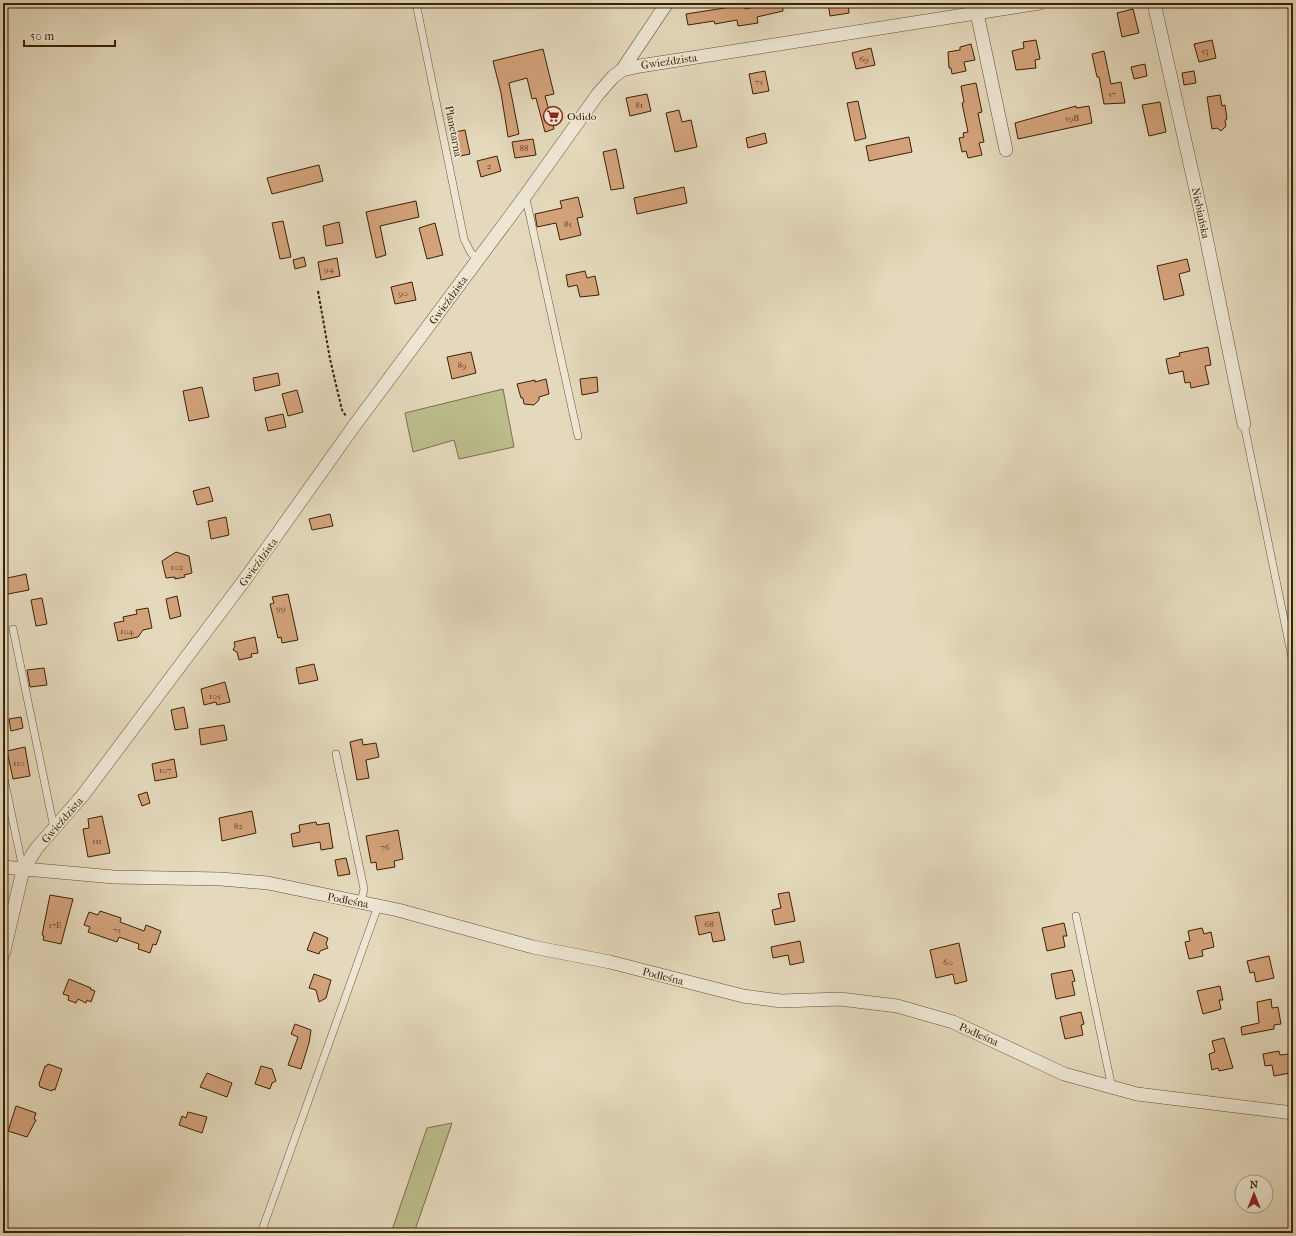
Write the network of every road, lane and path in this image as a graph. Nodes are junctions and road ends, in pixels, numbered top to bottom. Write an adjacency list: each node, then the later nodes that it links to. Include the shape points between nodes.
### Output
1 (416, 3): 10 (lane, Planetarna, via 464,239 471,253)
2 (668, 3): 7 (street)
3 (1064, 3): 5 (path)
4 (1154, 3): 12 (street, Niebiańska, via 1202,217)
5 (1044, 4): 6 (street, Gwieździsta)
6 (977, 13): 7 (street, Gwieździsta); 8 (street)
7 (622, 70): 9 (street, Gwieździsta, via 612,77 598,94)
8 (1006, 150)
9 (523, 199): 10 (street, Gwieździsta); 14 (lane, via 527,203)
10 (478, 259): 13 (street, Gwieździsta)
11 (318, 291): 13 (path, via 342,410)
12 (1244, 424): 16 (lane)
13 (354, 426): 19 (street, Gwieździsta, via 246,578 83,795)
14 (578, 436)
15 (13, 629): 19 (lane)
16 (1293, 663)
17 (336, 754): 22 (lane, via 364,888)
18 (3, 774): 21 (lane)
19 (54, 828): 21 (street, Gwieździsta)
20 (3, 867): 21 (street, Podleśna)
21 (23, 870): 22 (street, Podleśna, via 114,877 221,878 268,883); 25 (street, Gwieździsta)
22 (361, 902): 23 (street, Podleśna)
23 (378, 906): 26 (street, Podleśna, via 533,947 610,962 743,996 782,1000 840,999 897,1006 952,1022 1064,1074); 28 (lane)
24 (1076, 916): 26 (lane)
25 (3, 955)
26 (1112, 1089): 27 (street, Podleśna)
27 (1293, 1113)
28 (261, 1233)

